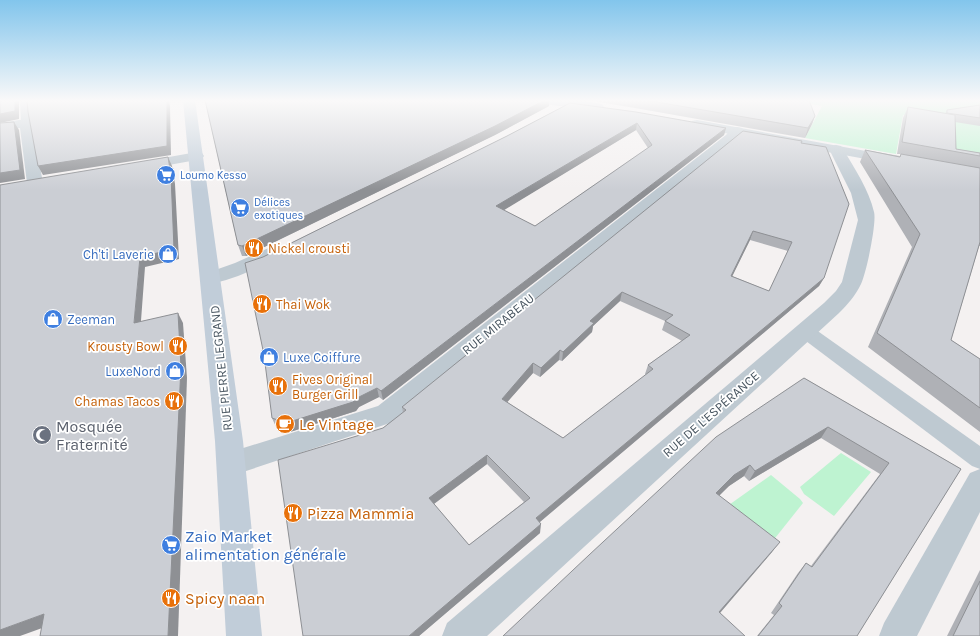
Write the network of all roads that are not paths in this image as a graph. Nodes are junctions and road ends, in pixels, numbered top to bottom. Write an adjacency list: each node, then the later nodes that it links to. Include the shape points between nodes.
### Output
1 (26, 130): 9 (street, via 28,184)
2 (193, 130): 6 (main road, RUE PIERRE LEGRAND)
3 (730, 130): 4 (street)
4 (737, 131): 5 (street); 14 (street, RUE MIRABEAU, via 387,414)
5 (836, 149): 7 (street); 12 (street, RUE DE L'ESPÉRANCE, via 863,202 867,220 849,289)
6 (197, 156): 8 (street); 11 (main road, RUE PIERRE LEGRAND)
7 (906, 162)
8 (126, 168)
9 (50, 181)
10 (285, 246): 11 (street, via 242,268)
11 (211, 278): 14 (main road, RUE PIERRE LEGRAND)
12 (805, 331): 13 (street); 17 (street, RUE DE L'ESPÉRANCE)
13 (980, 458)
14 (231, 464): 16 (main road, RUE PIERRE LEGRAND)
15 (980, 482): 18 (street)
16 (244, 636)
17 (460, 636)
18 (897, 636)

